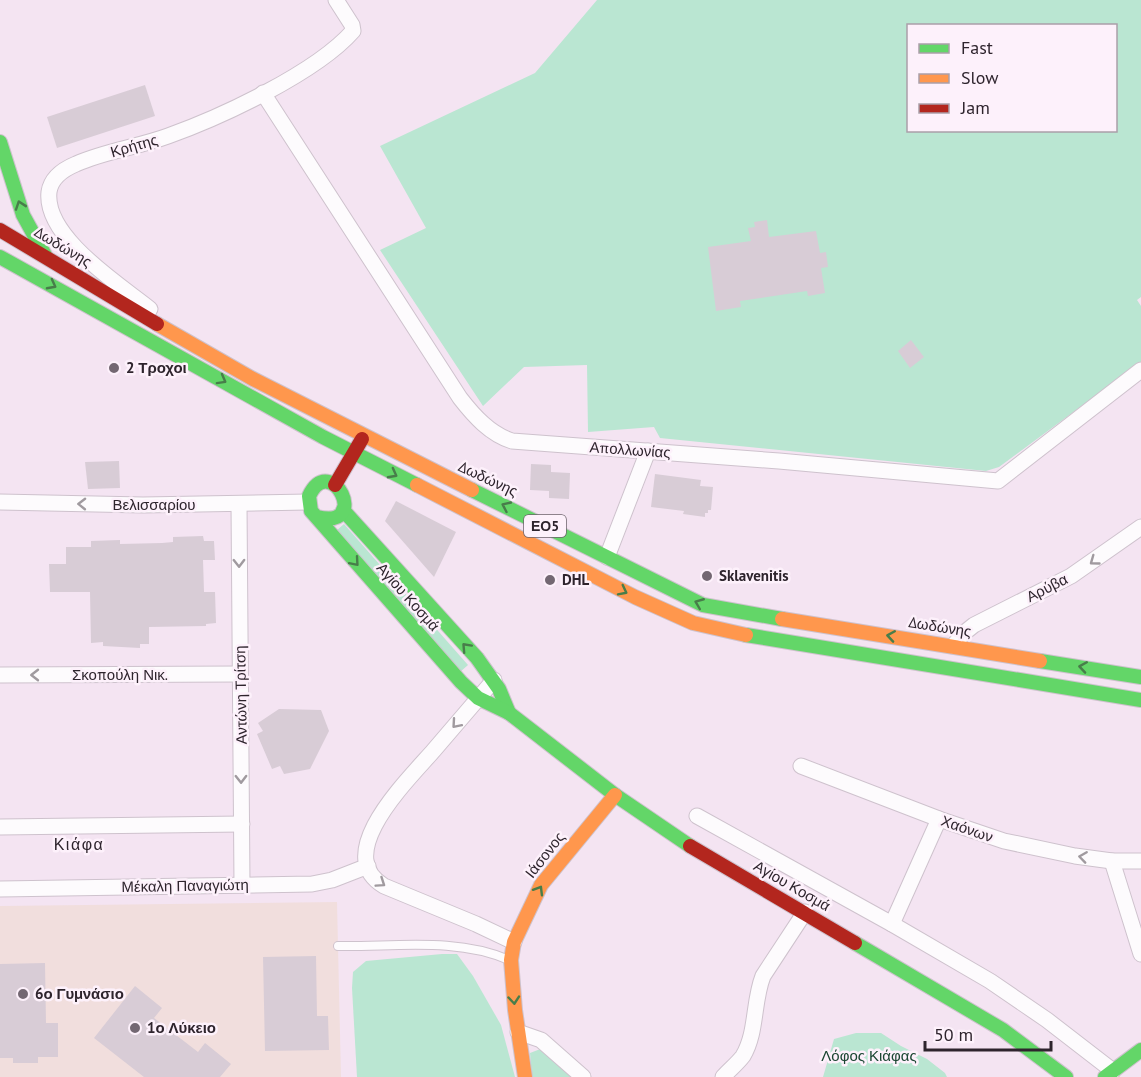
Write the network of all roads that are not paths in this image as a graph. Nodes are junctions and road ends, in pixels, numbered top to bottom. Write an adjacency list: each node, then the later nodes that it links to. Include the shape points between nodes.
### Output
1 (336, 0): 2 (street, Κρήτης, via 352,31 328,53)
2 (263, 93): 7 (street, Κρήτης, via 167,136 76,164 57,176 50,186 52,211 74,247 156,314); 10 (street, Απολλωνίας, via 460,398 478,419 512,441)
3 (0, 142): 5 (main road, one-way to 3, via 23,215)
4 (0, 230): 5 (main road, Δωδώνης / ΕΟ5)
5 (46, 256): 7 (main road, Δωδώνης / ΕΟ5)
6 (0, 257): 11 (main road, ΕΟ5, one-way to 11)
7 (163, 328): 9 (main road, Δωδώνης / ΕΟ5)
8 (1141, 370): 10 (street, Απολλωνίας, via 998,481)
9 (364, 436): 11 (main road); 19 (main road, Δωδώνης / ΕΟ5, one-way to 9)
10 (648, 451): 19 (street)
11 (354, 453): 12 (main road); 26 (main road, ΕΟ5, one-way to 26, via 693,623 754,637)
12 (335, 485): 14 (main road, via 316,486); 16 (main road, via 345,497)
13 (0, 502): 15 (street, Βελισσαρίου, one-way to 13)
14 (308, 502): 15 (street, Βελισσαρίου); 17 (main road)
15 (238, 505): 21 (street, Αντώνη Τρίτση, one-way to 21)
16 (343, 510): 17 (main road, via 330,520); 24 (main road, Αγίου Κοσμά, one-way to 16)
17 (317, 517): 25 (main road, Αγίου Κοσμά, one-way to 25)
18 (1141, 527): 20 (street, Αρύβα, one-way to 20, via 1071,576 974,625)
19 (607, 557): 20 (main road, Δωδώνης / ΕΟ5, one-way to 19, via 714,608)
20 (953, 646): 23 (main road, Δωδώνης / ΕΟ5, one-way to 20)
21 (240, 674): 22 (street, Σκοπούλη Νικ., one-way to 22); 32 (street, Αντώνη Τρίτση, one-way to 32)
22 (0, 675)
23 (1141, 677)
24 (494, 680): 25 (street); 27 (main road, Αγίου Κοσμά)
25 (478, 698): 27 (main road, Αγίου Κοσμά); 36 (street, one-way to 36, via 383,810 369,839)
26 (1141, 700)
27 (509, 712): 29 (main road, Αγίου Κοσμά)
28 (801, 766): 31 (street, Χαόνων)
29 (615, 795): 39 (main road, Αγίου Κοσμά, via 673,836); 41 (main road, Ιάσονος, one-way to 29, via 541,885)
30 (696, 816): 40 (street)
31 (939, 819): 34 (street, Χαόνων, one-way to 31, via 1004,841); 40 (street)
32 (242, 824): 33 (street); 37 (street, Αντώνη Τρίτση)
33 (0, 827)
34 (1112, 861): 35 (street, Χαόνων); 43 (street)
35 (1141, 861)
36 (368, 866): 37 (street, Μέκαλη Παναγιώτη, via 323,882); 41 (street, one-way to 41, via 372,877 384,886)
37 (242, 885): 38 (street, Μέκαλη Παναγιώτη)
38 (0, 889)
39 (805, 912): 50 (street, via 763,976 748,1045); 51 (main road, Αγίου Κοσμά, via 1003,1030)
40 (892, 924): 47 (street, via 990,981 1047,1020)
41 (513, 942): 44 (main road, Ιάσονος)
42 (338, 946): 44 (lane, via 456,947)
43 (1141, 954)
44 (511, 960): 45 (main road, Ιάσονος, one-way to 45)
45 (518, 1032): 48 (main road, Ιάσονος); 49 (street, via 541,1041)
46 (1141, 1050): 47 (main road)
47 (1109, 1074)
48 (525, 1077)
49 (583, 1077)
50 (723, 1077)
51 (1066, 1077)

